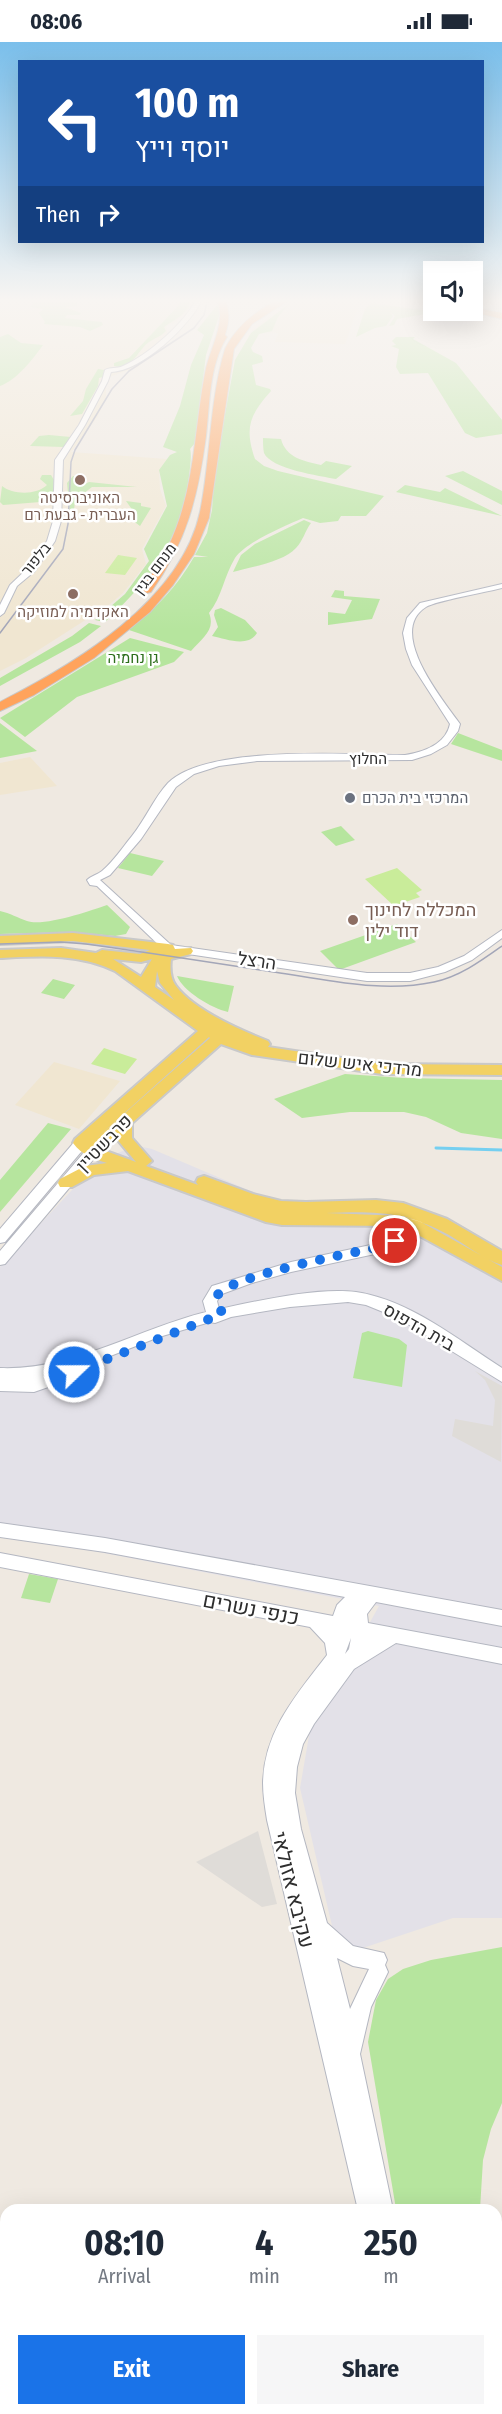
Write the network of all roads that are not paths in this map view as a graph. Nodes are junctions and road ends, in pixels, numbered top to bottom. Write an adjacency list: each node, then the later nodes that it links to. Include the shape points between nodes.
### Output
1 (91, 409): 5 (street, בלפור, via 60,457 57,521 51,541 32,569 14,585)
2 (204, 409): 6 (highway, מנחם בגין, via 193,491 182,530 162,568 131,606 90,640)
3 (219, 409): 7 (highway, מנחם בגין, via 205,512 188,555 147,607 111,639 50,680)
4 (502, 586): 8 (street, החלוץ, via 423,605 409,626 412,657 455,724 448,740 405,758 256,758 200,769 172,785 137,837)
5 (0, 613)
6 (0, 696)
7 (0, 707)
8 (98, 881): 9 (street, via 100,892); 13 (street)
9 (135, 927): 12 (main road, via 134,934); 13 (street)
10 (502, 933): 14 (street, הרצל, via 456,965 395,978)
11 (0, 940): 12 (main road, via 73,937)
12 (120, 942): 13 (main road)
13 (165, 949): 14 (main road); 15 (main road, via 141,958); 17 (main road, via 149,973); 19 (main road, via 163,969 172,991)
14 (186, 951)
15 (71, 952): 16 (main road); 17 (main road, via 106,960)
16 (0, 954)
17 (149, 990): 18 (main road)
18 (180, 1012): 19 (main road); 21 (main road, via 191,1028)
19 (219, 1033): 20 (main road, מרדכי איש שלום); 21 (main road, פרבשטיין); 22 (main road, מרדכי איש שלום, via 360,1060)
20 (252, 1050): 21 (main road); 23 (main road, מרדכי איש שלום, via 382,1069)
21 (194, 1051): 24 (main road, פרבשטיין); 25 (main road, פרבשטיין)
22 (502, 1061)
23 (502, 1070)
24 (124, 1121): 25 (main road, פרבשטיין); 26 (main road, via 124,1138)
25 (91, 1146): 26 (main road); 27 (street, פרבשטיין); 29 (street, פרבשטיין)
26 (141, 1165): 27 (main road, via 96,1169); 28 (main road, via 266,1216 292,1220)
27 (66, 1183): 31 (street, פרבשטיין)
28 (415, 1221): 30 (main road); 32 (main road); 33 (street, via 385,1246 226,1286 217,1296)
29 (0, 1238)
30 (502, 1259)
31 (0, 1260)
32 (502, 1275)
33 (217, 1316): 34 (street, בית הדפוס, via 170,1326 70,1366 32,1374); 35 (street, בית הדפוס, via 314,1299 365,1299 404,1315); 36 (street, בית הדפוס, via 45,1383)
34 (0, 1374)
35 (502, 1376)
36 (0, 1385)
37 (0, 1530): 39 (street, כנפי נשרים)
38 (0, 1560): 41 (street, כנפי נשרים)
39 (367, 1593): 40 (street, כנפי נשרים); 42 (street, עקיבא אזולאי)
40 (502, 1618)
41 (314, 1621): 42 (street, כנפי נשרים); 45 (street, via 332,1638)
42 (351, 1628): 43 (street, כנפי נשרים); 45 (street, עקיבא אזולאי, via 359,1645)
43 (393, 1636): 44 (street, כנפי נשרים); 45 (street)
44 (502, 1656)
45 (343, 1660): 46 (street, עקיבא אזולאי, via 301,1730 286,1781 288,1812); 48 (street, עקיבא אזולאי, via 298,1706 281,1735 273,1768 273,1793 280,1838)
46 (319, 1924): 47 (street, עקיבא אזולאי); 47 (street, via 341,1950 377,1966 361,2005)
47 (351, 2059): 49 (street, עקיבא אזולאי)
48 (368, 2204)
49 (381, 2204)

